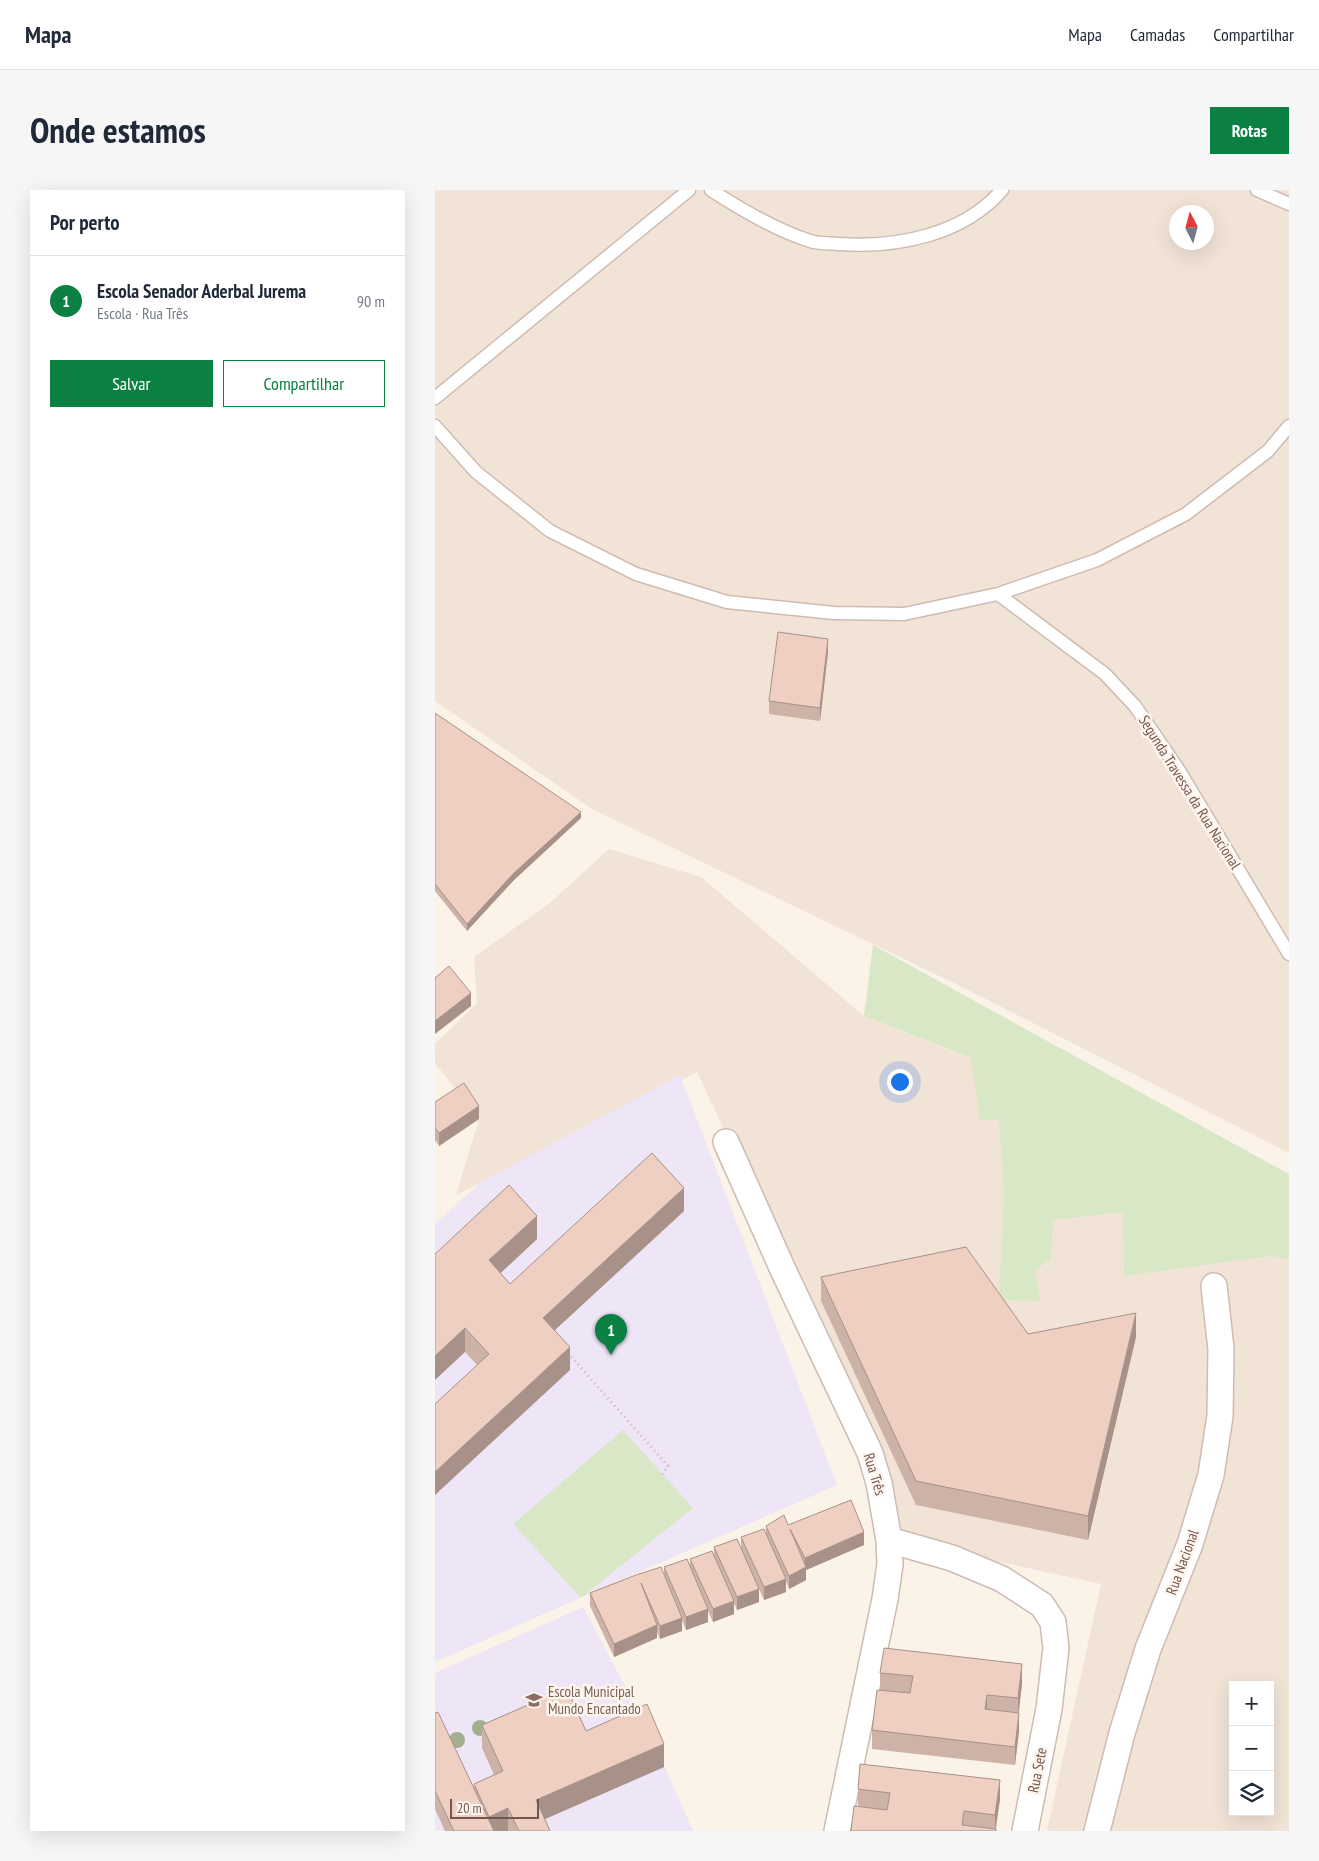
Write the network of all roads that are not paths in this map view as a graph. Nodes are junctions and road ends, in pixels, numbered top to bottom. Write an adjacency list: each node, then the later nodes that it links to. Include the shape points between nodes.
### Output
1 (689, 190): 6 (lane)
2 (711, 190): 3 (lane, via 757,219 812,242 868,246 928,236 964,221)
3 (1002, 190)
4 (1257, 190): 5 (lane)
5 (1289, 204)
6 (435, 398)
7 (435, 426): 9 (lane, via 476,472 550,531 636,574 727,602 834,613 905,614)
8 (1289, 426): 9 (lane, via 1268,451 1186,514 1097,560)
9 (998, 594): 10 (lane, Segunda Travessa da Rua Nacional, via 1105,674 1135,706 1180,772)
10 (1289, 954)
11 (727, 1142): 14 (street, Rua Três)
12 (1214, 1286): 18 (street, Rua Nacional, via 1221,1349 1220,1416 1211,1475 1190,1544 1145,1658)
13 (824, 1294): 14 (street)
14 (796, 1299): 15 (street, Rua Três, via 869,1453 881,1491)
15 (889, 1540): 16 (street, Rua Três, via 889,1564 876,1647); 17 (street, Rua Sete, via 960,1562 1001,1579 1042,1605 1053,1622 1056,1648 1049,1709)
16 (837, 1831)
17 (1025, 1831)
18 (1097, 1831)

